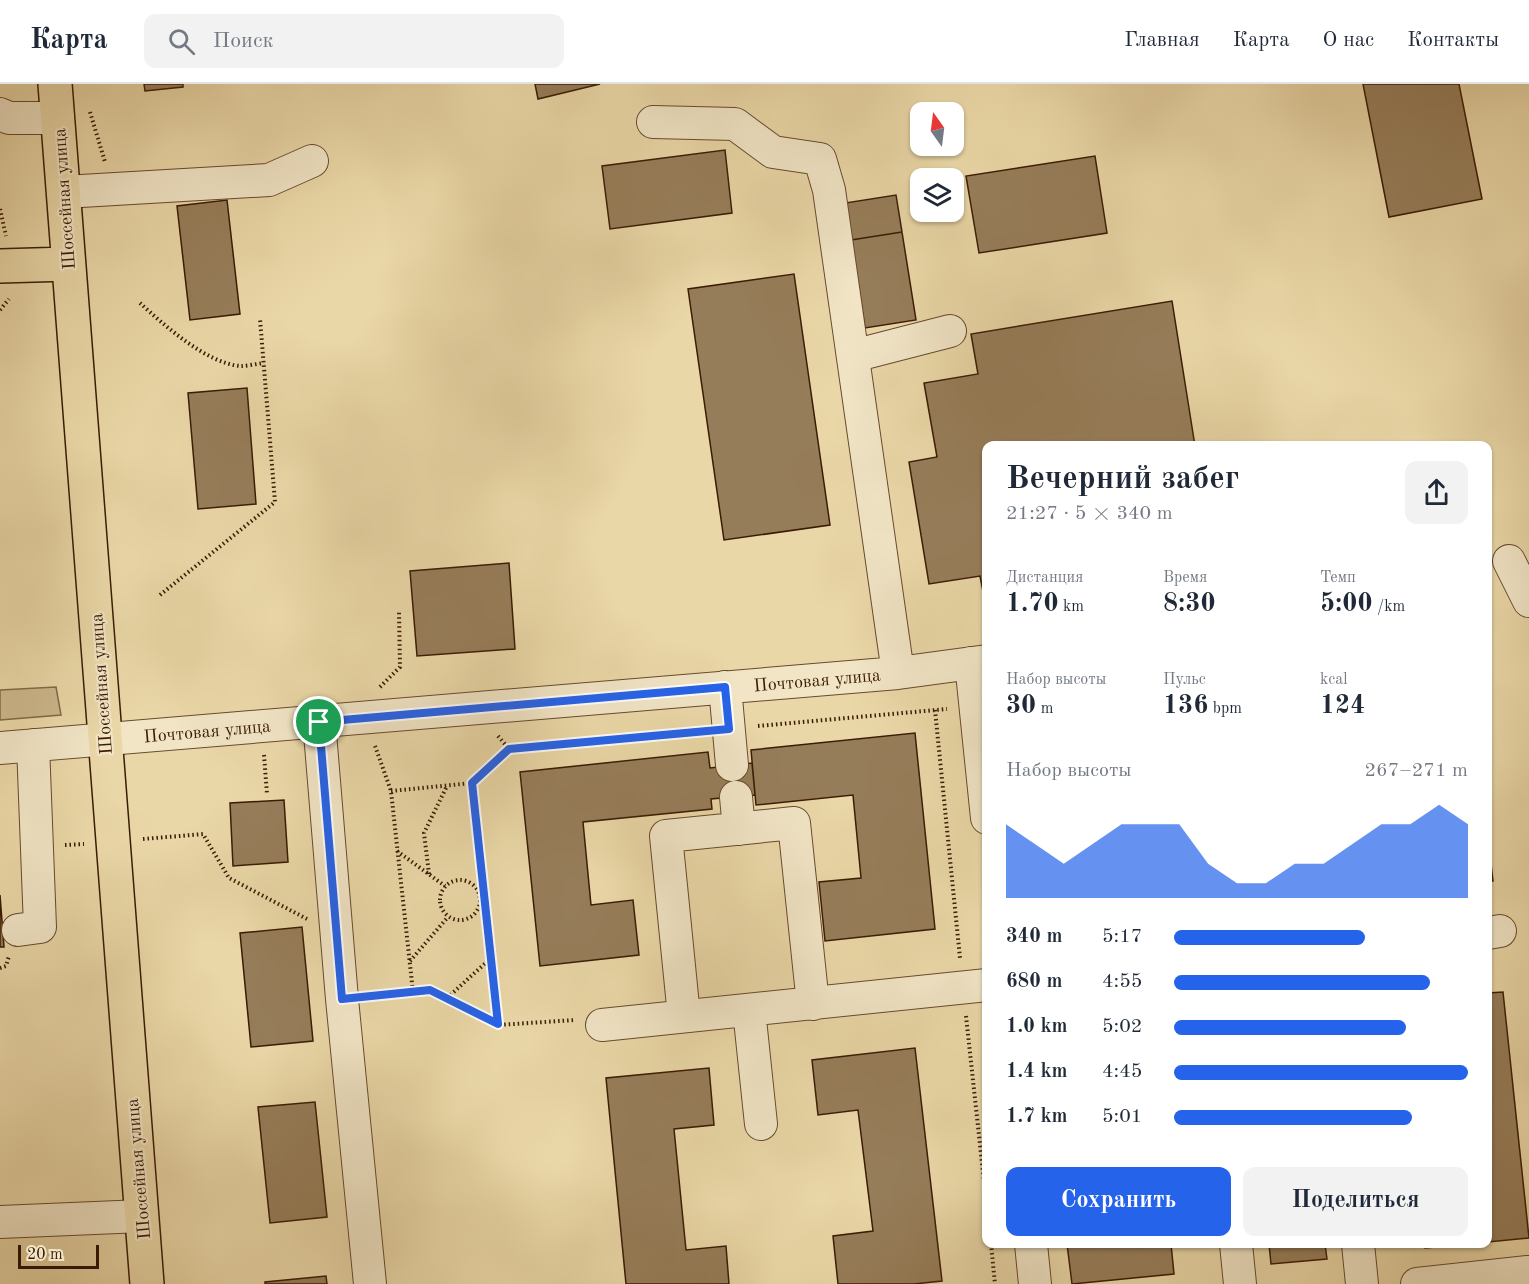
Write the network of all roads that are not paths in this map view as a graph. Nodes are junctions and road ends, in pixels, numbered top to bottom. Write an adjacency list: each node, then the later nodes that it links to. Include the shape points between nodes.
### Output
1 (55, 84): 3 (main road, Шоссейная улица)
2 (0, 114): 3 (street, via 9,118)
3 (58, 118): 6 (main road, Шоссейная улица)
4 (652, 122): 10 (street, via 735,124 773,152 820,159 829,190)
5 (312, 161): 6 (street, via 269,180)
6 (64, 192): 8 (main road, Шоссейная улица)
7 (4, 254): 8 (main road)
8 (68, 264): 17 (main road, Шоссейная улица)
9 (950, 331): 10 (street)
10 (853, 356): 14 (street)
11 (1509, 561): 12 (street)
12 (1529, 601)
13 (979, 662): 14 (street, Почтовая улица); 21 (street, via 975,706)
14 (898, 673): 15 (street, Почтовая улица)
15 (725, 687): 16 (street, Почтовая улица, via 375,727); 20 (street)
16 (319, 722): 17 (street, Почтовая улица); 38 (street)
17 (105, 739): 18 (street, Почтовая улица); 31 (main road, Шоссейная улица)
18 (33, 745): 19 (street, Почтовая улица); 24 (street, via 40,927)
19 (0, 748)
20 (732, 765)
21 (982, 771)
22 (736, 797): 23 (street)
23 (740, 829): 26 (street, via 794,823); 28 (street, via 666,836)
24 (18, 930)
25 (982, 986): 26 (street)
26 (813, 1004): 27 (street)
27 (749, 1010): 28 (street); 30 (street)
28 (684, 1016): 29 (street)
29 (602, 1025)
30 (761, 1124)
31 (142, 1216): 32 (street); 37 (main road, Шоссейная улица)
32 (0, 1222)
33 (1031, 1248): 39 (street)
34 (1236, 1248): 40 (street)
35 (1358, 1248): 41 (street)
36 (1528, 1272): 42 (street)
37 (147, 1284)
38 (370, 1284)
39 (1035, 1284)
40 (1240, 1284)
41 (1362, 1284)
42 (1417, 1284)

